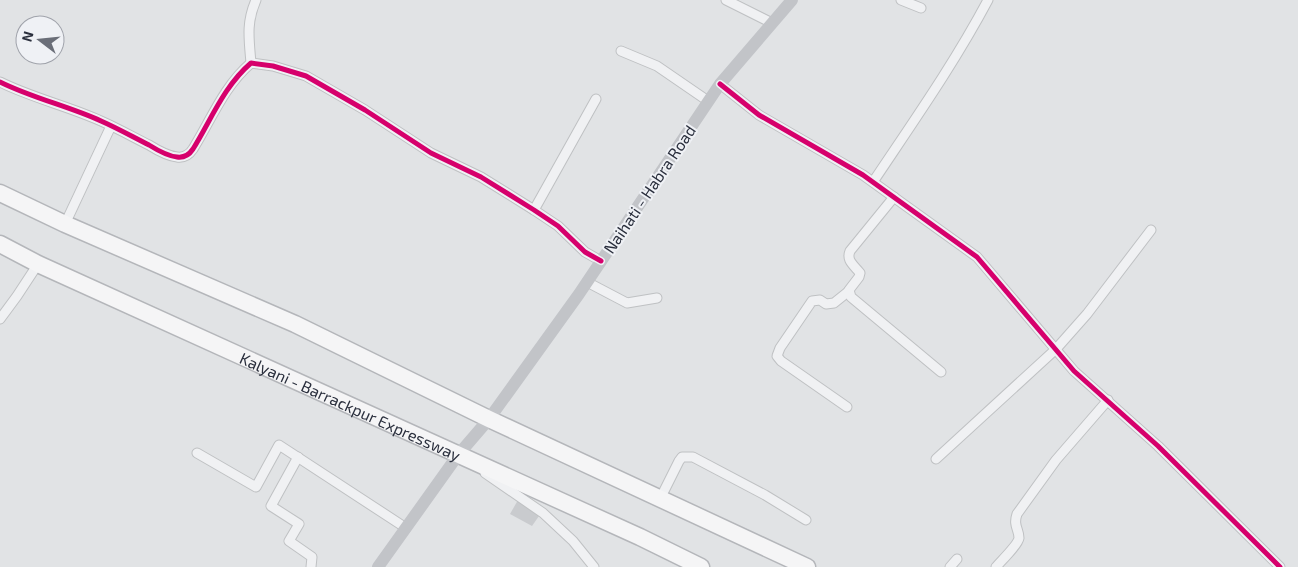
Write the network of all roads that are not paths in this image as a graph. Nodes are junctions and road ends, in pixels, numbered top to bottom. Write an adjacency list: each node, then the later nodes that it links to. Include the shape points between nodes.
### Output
1 (726, 0): 7 (street)
2 (792, 0): 7 (main road, Naihati - Habra Road)
3 (901, 0): 6 (street)
4 (988, 0): 15 (street, via 937,88)
5 (253, 1): 9 (street, via 248,29)
6 (921, 8)
7 (772, 24): 11 (main road, Naihati - Habra Road)
8 (621, 50): 13 (street, via 657,66)
9 (251, 63): 14 (street, via 238,74 189,155 176,157 164,153); 18 (street, via 306,76 431,153 481,177)
10 (0, 82): 14 (street)
11 (720, 84): 13 (main road, Naihati - Habra Road); 15 (street, via 760,115)
12 (596, 99): 18 (street)
13 (708, 101): 22 (main road, Naihati - Habra Road)
14 (111, 126): 19 (street)
15 (873, 182): 17 (street)
16 (0, 192): 19 (highway)
17 (894, 197): 25 (street, via 850,250 849,261 860,273); 28 (street, via 977,257)
18 (534, 210): 22 (street, via 558,226 585,252)
19 (65, 224): 32 (highway, via 295,324)
20 (1152, 230): 28 (street)
21 (0, 244): 23 (highway, Kalyani - Barrackpur Expressway)
22 (601, 261): 24 (main road, Naihati - Habra Road)
23 (38, 264): 27 (street); 34 (highway, Kalyani - Barrackpur Expressway)
24 (587, 282): 26 (street, via 627,303); 32 (main road, Naihati - Habra Road)
25 (849, 291): 29 (street, via 851,297); 31 (street, via 834,303 812,301 780,348 778,356)
26 (657, 298)
27 (0, 319)
28 (1056, 349): 30 (street, via 1074,371); 36 (street)
29 (941, 372)
30 (1108, 400): 47 (street, via 1056,460 1017,514 1018,542); 48 (street, via 1172,458)
31 (847, 407)
32 (490, 419): 34 (main road, Naihati - Habra Road); 37 (highway)
33 (197, 453): 35 (street, via 256,487 279,445)
34 (458, 455): 39 (main road, Naihati - Habra Road); 43 (street, via 543,514 573,541); 44 (highway, Kalyani - Barrackpur Expressway)
35 (298, 457): 39 (street); 41 (street, via 271,506 299,524 288,541 312,557)
36 (936, 459)
37 (660, 499): 38 (street, via 682,457 693,457); 45 (highway)
38 (806, 520)
39 (406, 528): 42 (main road, Naihati - Habra Road)
40 (957, 559): 46 (street)
41 (312, 567)
42 (378, 567)
43 (594, 567)
44 (701, 567)
45 (807, 567)
46 (950, 567)
47 (996, 567)
48 (1280, 567)

